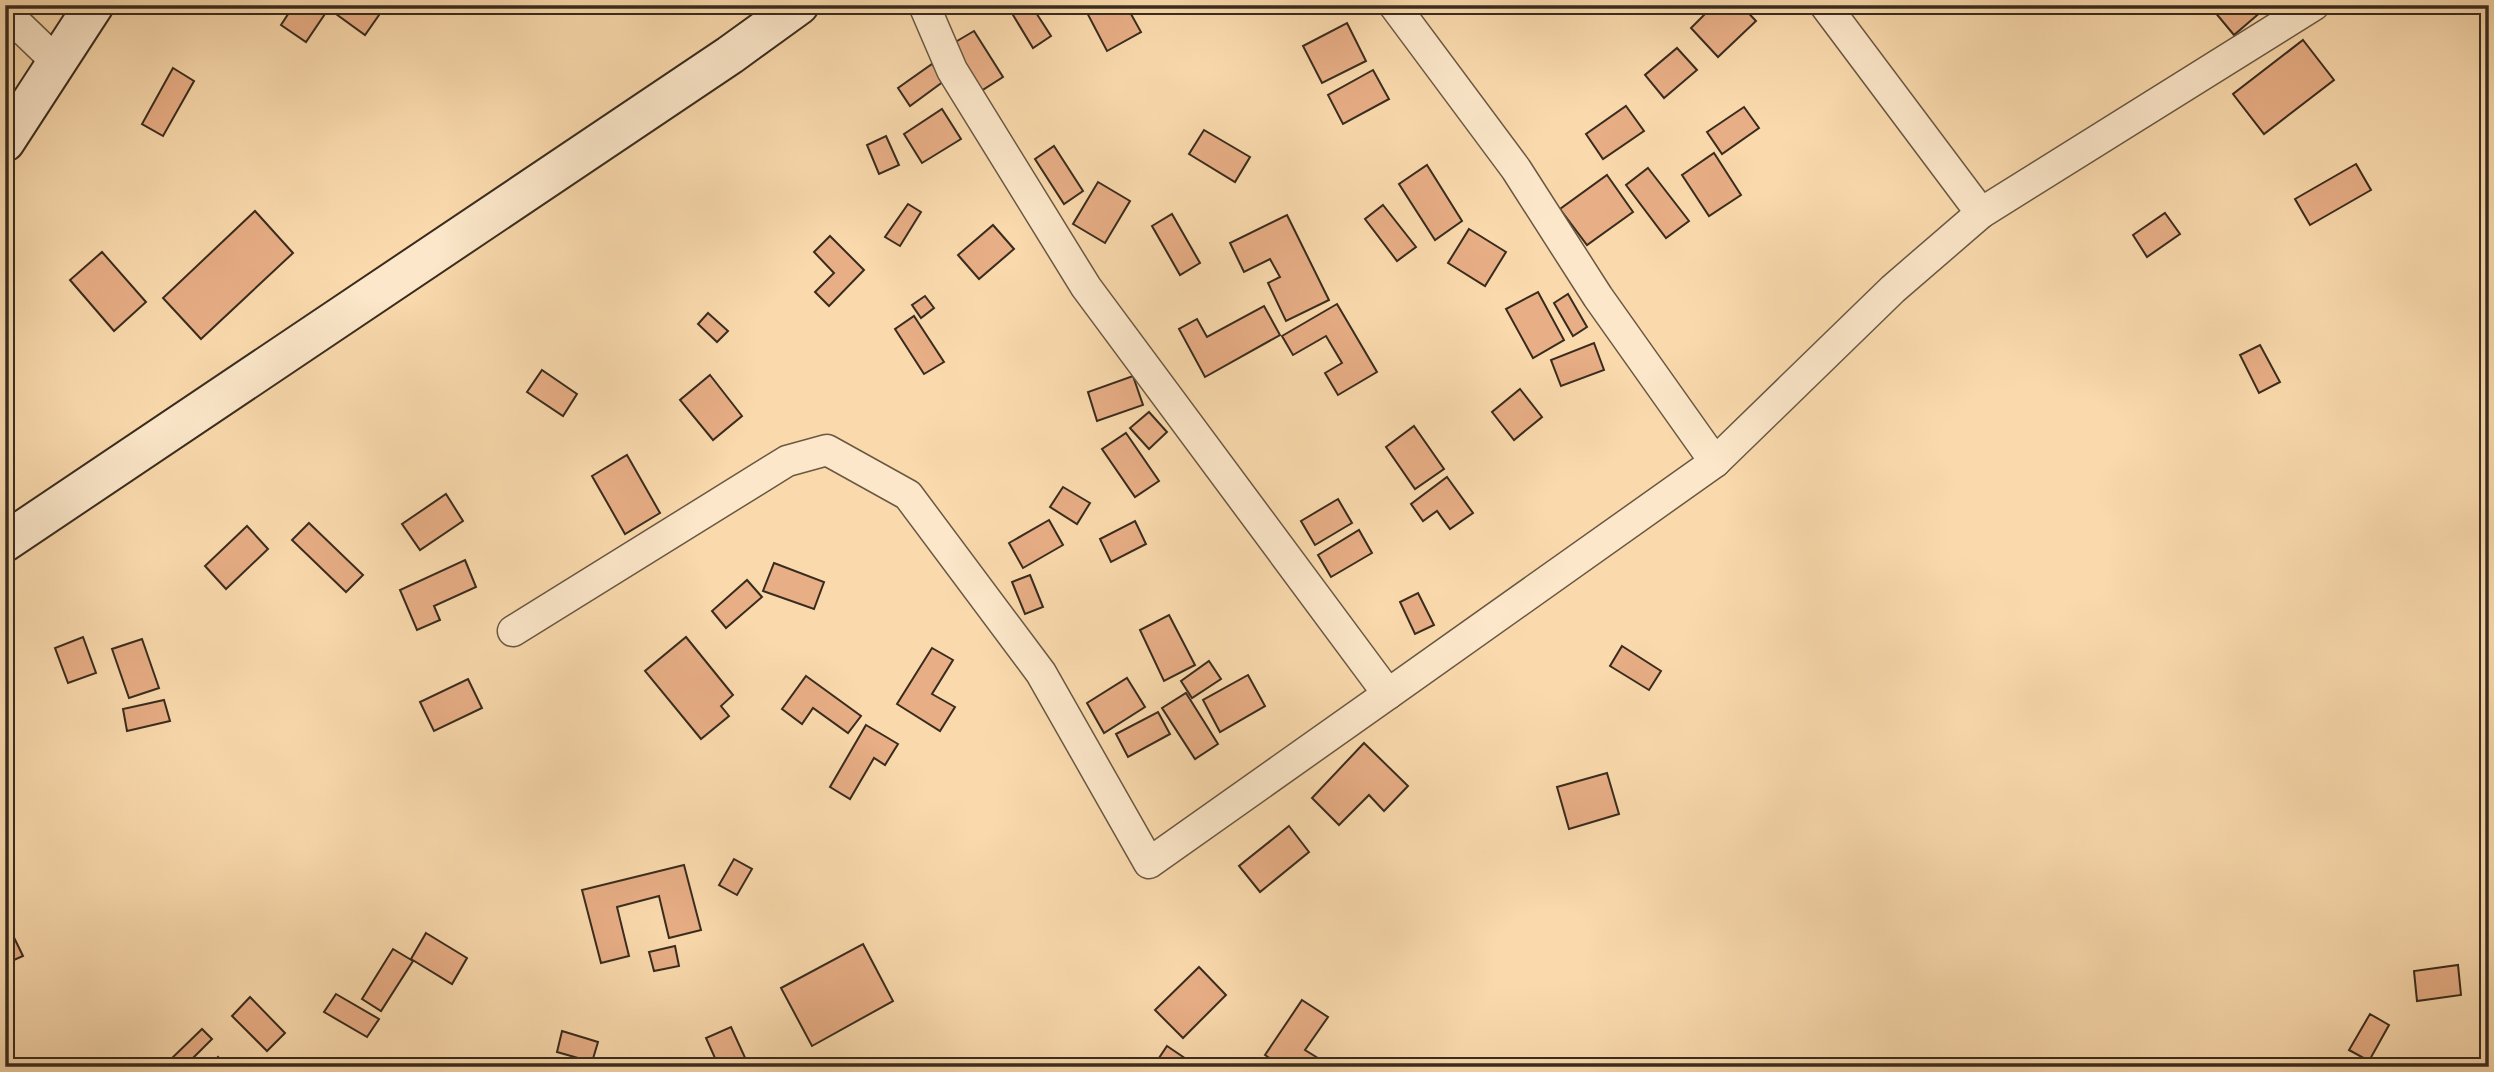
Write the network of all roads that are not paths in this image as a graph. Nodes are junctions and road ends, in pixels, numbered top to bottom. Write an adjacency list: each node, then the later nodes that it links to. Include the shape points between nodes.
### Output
1 (94, 5): 8 (street)
2 (799, 5): 12 (street)
3 (924, 5): 14 (street, via 952,69 1086,287)
4 (1394, 5): 11 (street, via 1516,169 1598,297)
5 (1825, 5): 10 (street)
6 (2314, 5): 10 (street)
7 (5, 12): 8 (street)
8 (57, 62): 9 (street)
9 (5, 142)
10 (1980, 213): 11 (street, via 1893,289)
11 (1715, 462): 14 (street)
12 (5, 542)
13 (513, 631): 14 (street, via 787,461 827,450 908,495 1041,673 1149,863)
14 (1388, 694)

